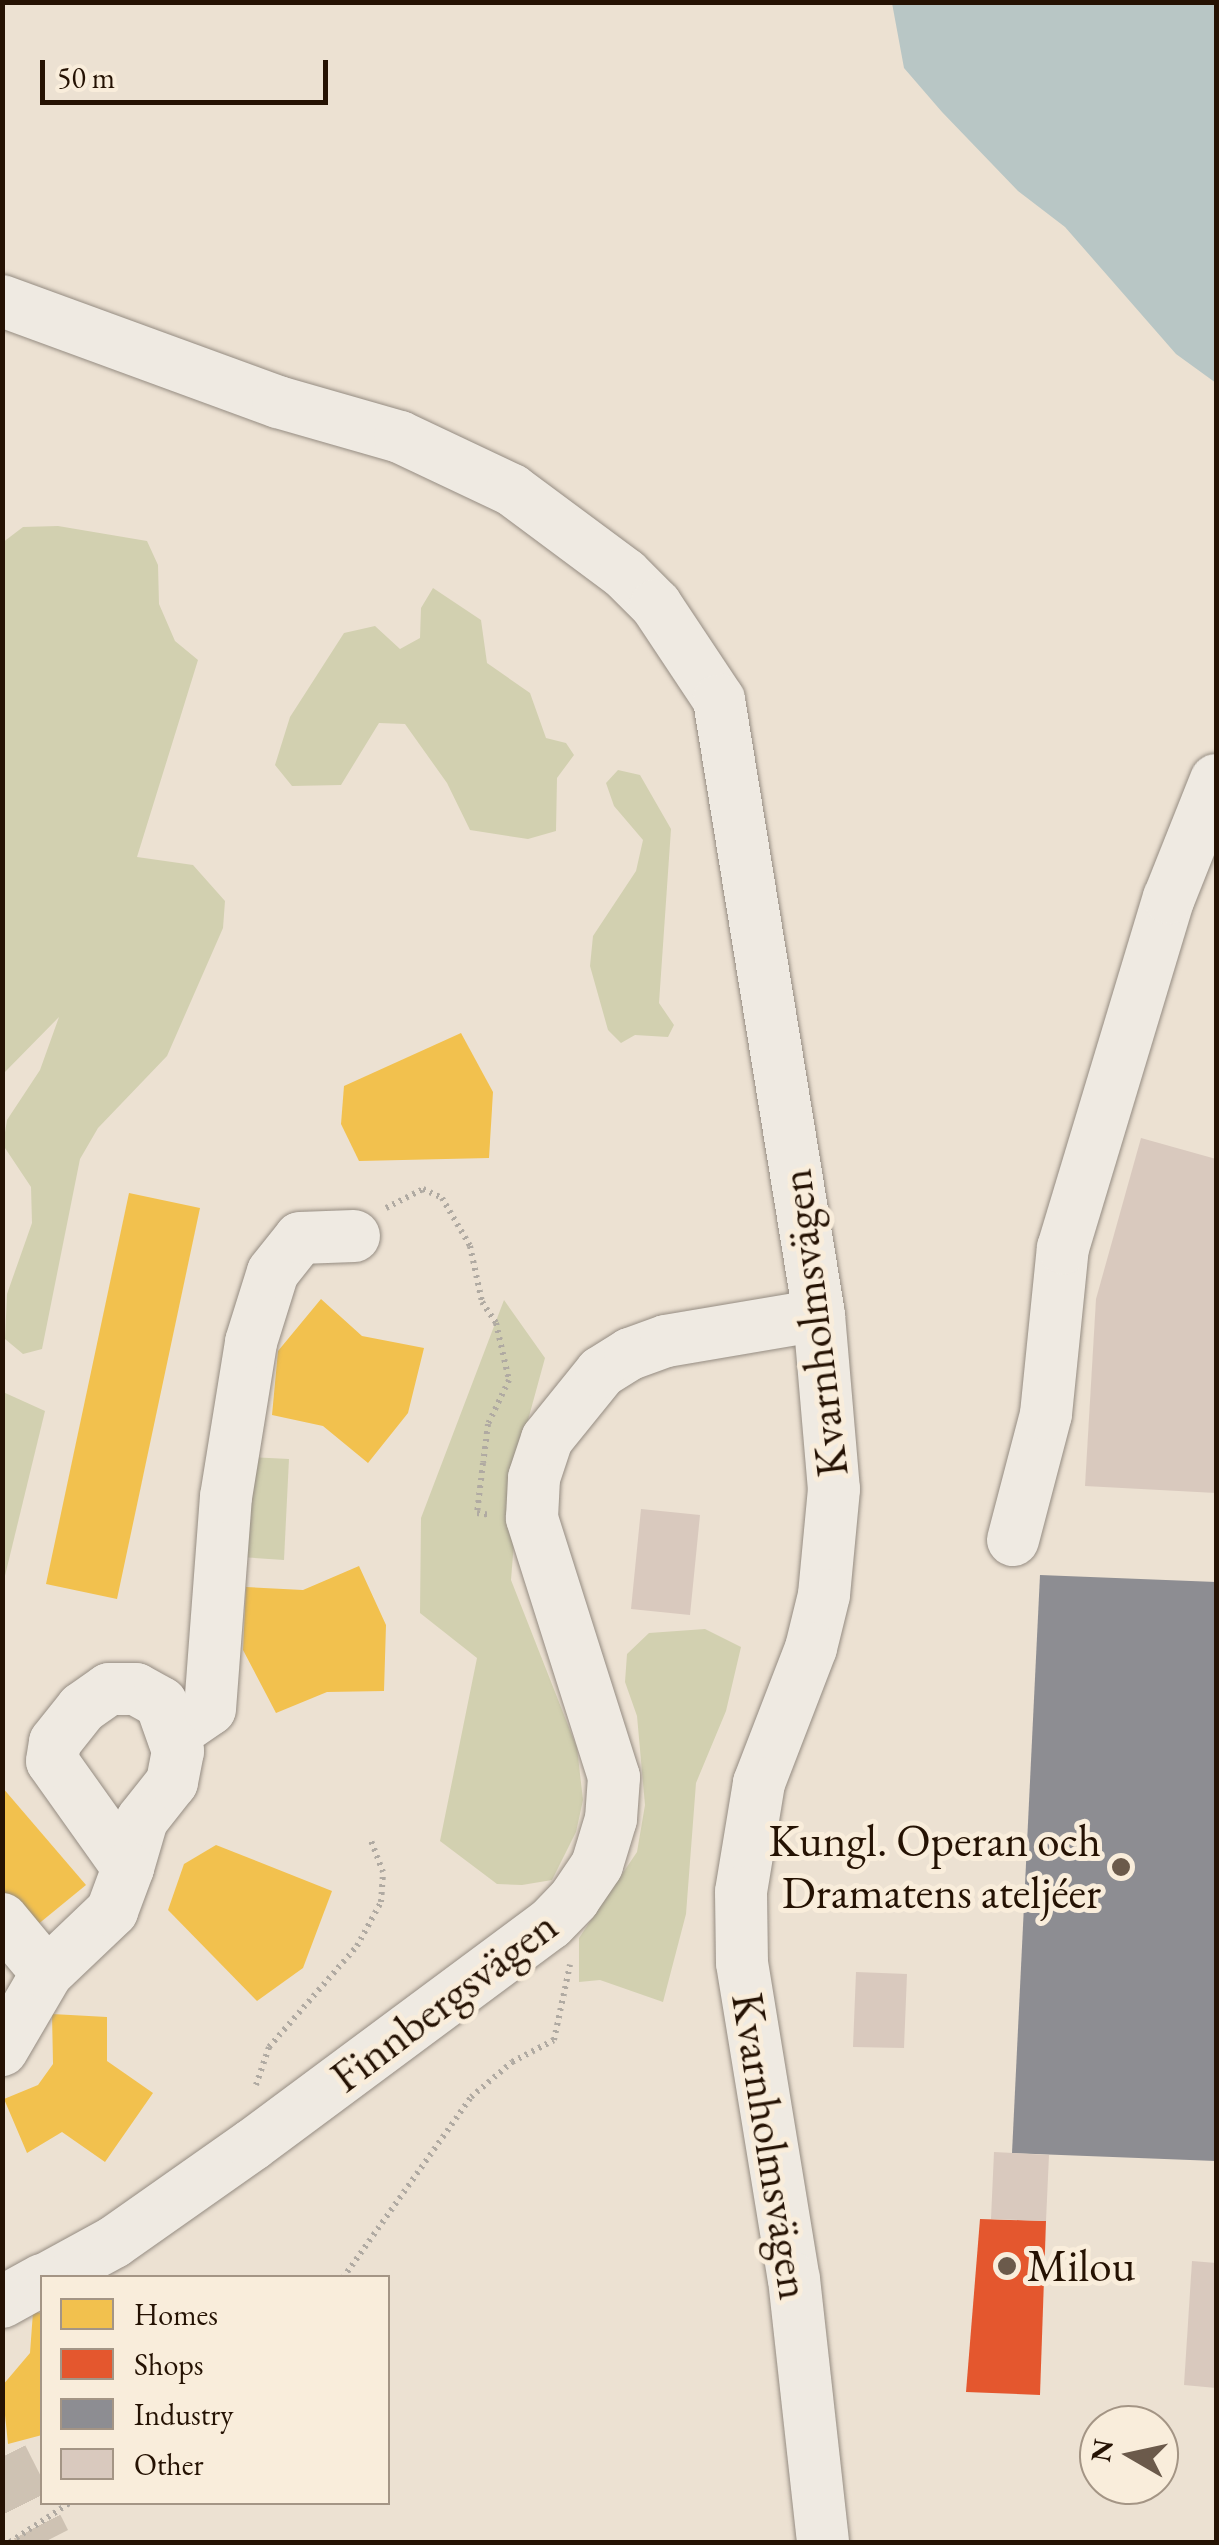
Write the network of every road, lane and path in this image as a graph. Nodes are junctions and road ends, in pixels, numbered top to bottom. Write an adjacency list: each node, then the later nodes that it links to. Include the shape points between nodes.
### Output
1 (2, 300): 4 (street, Kvarnholmsvägen, via 278,402 400,437 512,490 562,522 656,605 719,700)
2 (1216, 780): 6 (street, via 1169,898 1063,1248 1046,1414)
3 (354, 1236): 5 (path, via 372,1209 424,1188 442,1198 470,1246 509,1380 488,1424 483,1462 477,1513); 7 (street, via 300,1238 273,1272 251,1342 226,1497 210,1709)
4 (819, 1315): 11 (street, Finnbergsvägen, via 666,1341 630,1354 601,1372 547,1439 534,1478 532,1518 614,1777 612,1819 597,1865); 21 (street, Kvarnholmsvägen, via 834,1489 824,1595 811,1648 758,1783 742,1963 794,2279)
5 (492, 1515)
6 (1014, 1540)
7 (175, 1733): 9 (street, via 172,1782 142,1820); 9 (street, via 162,1702 136,1688 109,1689 94,1696 55,1742 52,1761 62,1779)
8 (371, 1840): 14 (path, via 384,1872 381,1902 357,1946 269,2047 254,2090)
9 (128, 1868): 12 (street, via 112,1911)
10 (2, 1919): 12 (street)
11 (550, 1924): 14 (street, Finnbergsvägen); 16 (path, via 571,1962 554,2040 512,2062 470,2097)
12 (46, 1973): 13 (street)
13 (2, 2050)
14 (252, 2146): 15 (street, Finnbergsvägen, via 114,2242)
15 (52, 2275)
16 (345, 2275)
17 (40, 2282): 18 (street, Finnbergsvägen)
18 (2, 2302)
19 (66, 2505): 20 (path)
20 (10, 2542)
21 (823, 2542)

